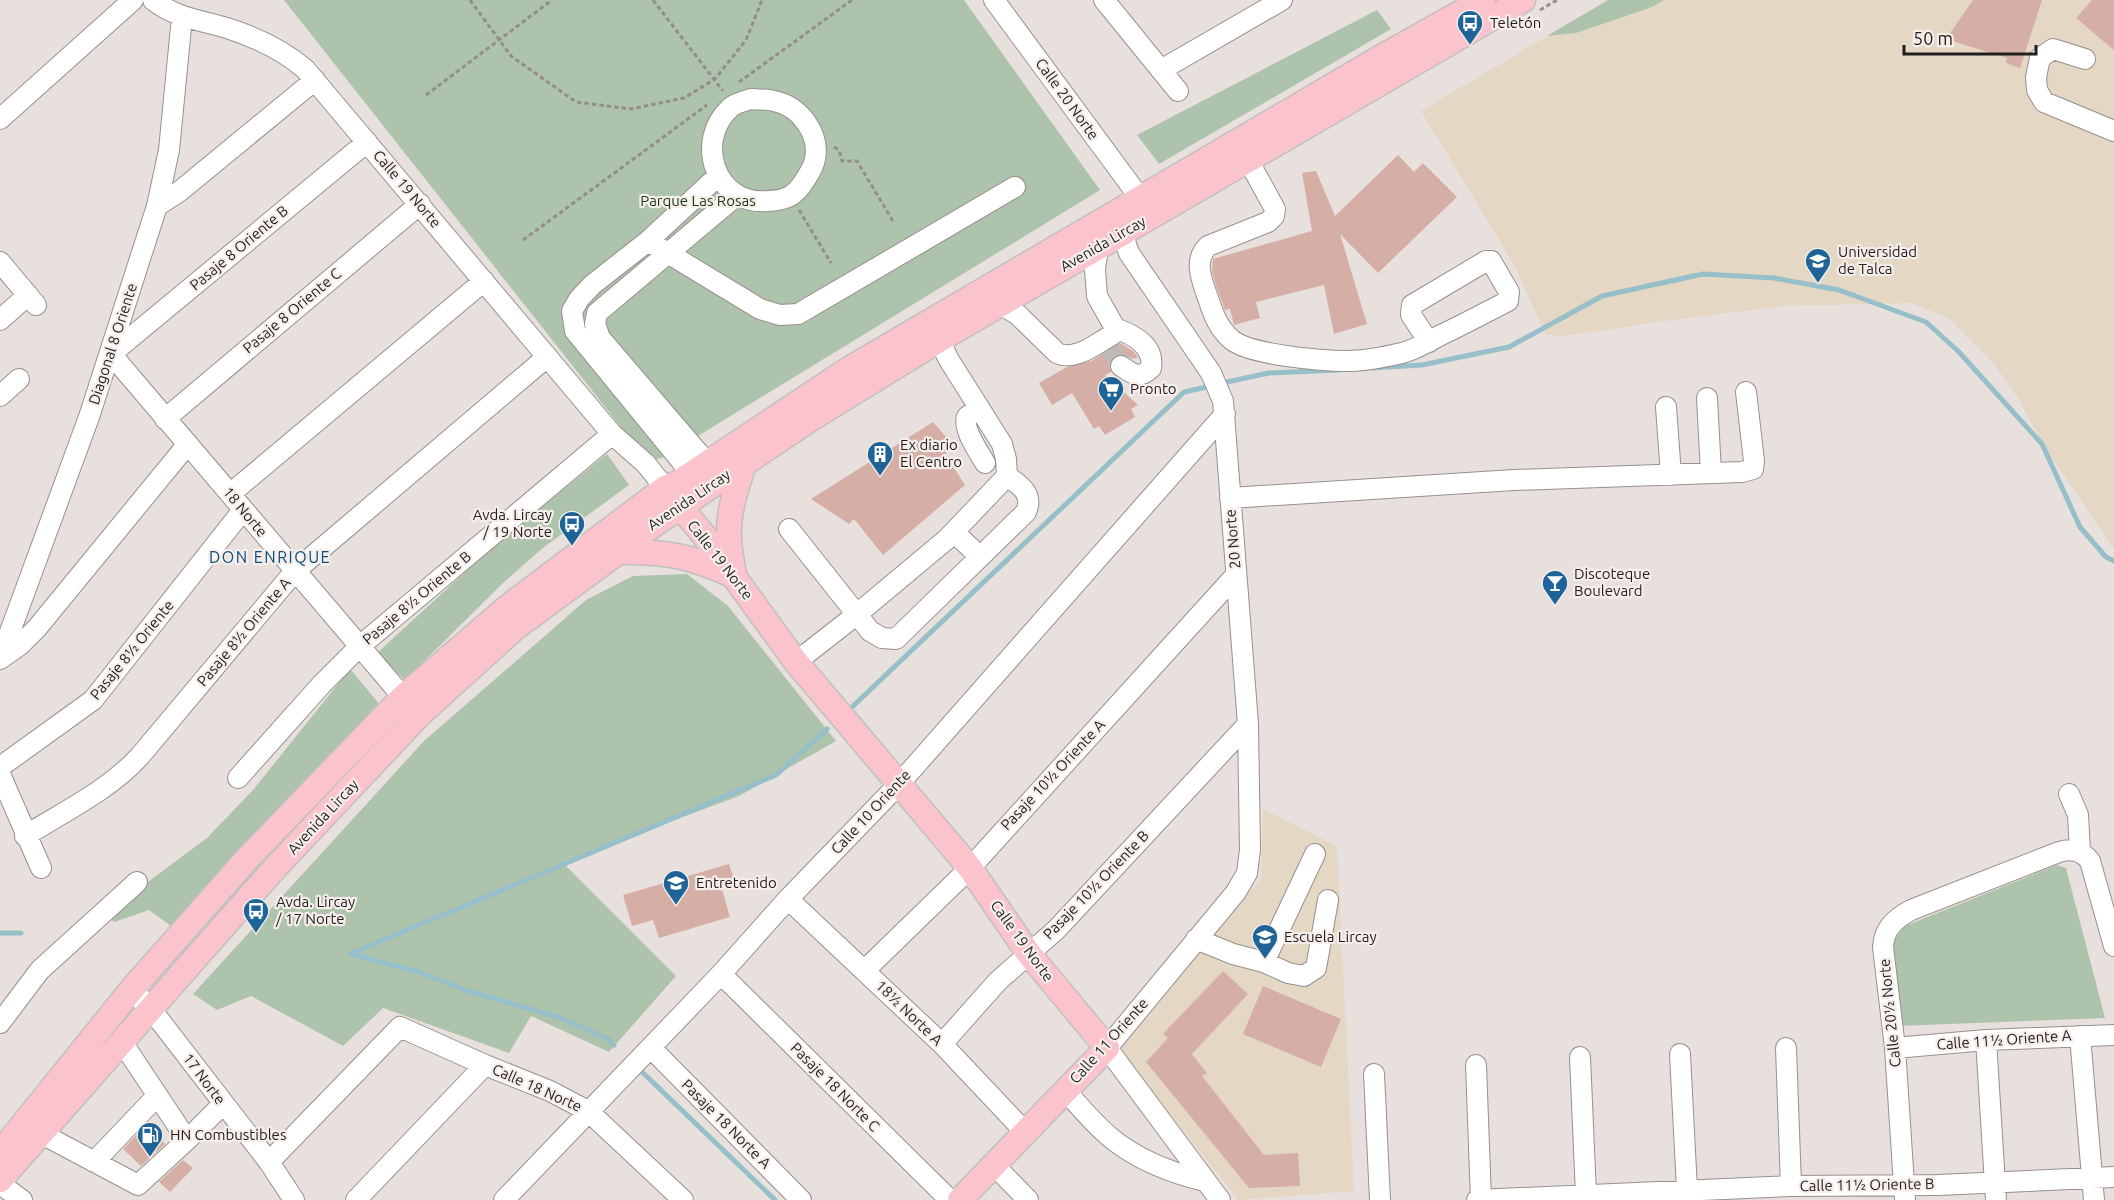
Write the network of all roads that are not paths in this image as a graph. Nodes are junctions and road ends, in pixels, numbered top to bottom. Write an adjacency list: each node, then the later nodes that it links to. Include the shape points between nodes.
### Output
1 (133, 0): 13 (street)
2 (153, 0): 8 (street, Calle 19 Norte)
3 (994, 0): 20 (street, Calle 20 Norte)
4 (1104, 0): 10 (street)
5 (1282, 0): 10 (street)
6 (1483, 0): 20 (main road, Avenida Lircay)
7 (1523, 0): 16 (main road, Avenida Lircay)
8 (182, 17): 11 (street, Calle 19 Norte, via 263,42 295,60); 22 (street, Diagonal 8 Oriente, via 169,150)
9 (2085, 59): 14 (street, via 2053,49 2040,58 2037,90 2044,102)
10 (1161, 70): 12 (street)
11 (315, 80): 15 (street, Calle 19 Norte); 22 (street)
12 (1178, 91)
13 (0, 119)
14 (2114, 131)
15 (367, 142): 21 (street, Calle 19 Norte); 34 (street, Pasaje 8 Oriente B)
16 (1248, 160): 23 (main road, Avenida Lircay); 33 (street, via 1275,209 1274,216 1208,246 1199,260 1214,318 1228,336 1257,350 1349,361 1403,353)
17 (718, 176): 19 (street); 19 (street, via 713,162 714,135 728,99 776,101 799,113 814,135 815,159 796,194 761,202); 24 (street)
18 (1016, 187): 26 (street, via 798,314 780,315 760,309)
19 (736, 196): 26 (street)
20 (1140, 198): 49 (main road, Avenida Lircay, via 849,369)
21 (420, 204): 28 (street, Calle 19 Norte); 44 (street, Pasaje 8 Oriente C)
22 (157, 206): 34 (street, Diagonal 8 Oriente)
23 (1122, 233): 25 (main road, Avenida Lircay); 43 (street, 20 Norte, via 1129,253 1211,373)
24 (648, 241): 26 (street); 49 (street, via 592,285 575,304 572,321 575,331)
25 (1098, 248): 29 (main road, Avenida Lircay); 31 (street, via 1097,296)
26 (668, 252): 49 (street, via 597,313 595,324 600,338)
27 (0, 262): 30 (street, via 32,300)
28 (484, 281): 35 (street, Calle 19 Norte); 53 (street)
29 (1001, 304): 31 (street, via 1062,356 1070,357); 32 (main road, Avenida Lircay)
30 (0, 320)
31 (1109, 337): 36 (street, via 1131,334 1147,347 1152,358 1151,368 1141,376)
32 (939, 340): 42 (street); 47 (main road, Avenida Lircay)
33 (1429, 342): 33 (street, via 1508,301 1509,292 1491,261 1412,305 1411,315)
34 (111, 354): 44 (street, 18 Norte); 66 (street, Diagonal 8 Oriente)
35 (547, 357): 45 (street, Calle 19 Norte); 61 (street, Pasaje 8½ Oriente A)
36 (1121, 366)
37 (19, 379): 39 (street)
38 (1746, 392): 50 (street, via 1753,469)
39 (0, 396)
40 (1707, 398): 50 (street)
41 (1666, 407): 51 (street)
42 (980, 409): 48 (street, via 966,420); 52 (street, via 1002,444)
43 (1225, 414): 55 (street, 20 Norte); 73 (street, Calle 10 Oriente)
44 (165, 418): 46 (street, 18 Norte)
45 (612, 434): 54 (street, Calle 19 Norte, via 646,464); 65 (street, Pasaje 8½ Oriente B)
46 (188, 445): 53 (street, 18 Norte); 66 (street, via 33,632)
47 (745, 462): 54 (main road, Avenida Lircay); 63 (main road, via 729,523)
48 (985, 464)
49 (699, 468): 54 (main road, Avenida Lircay, via 676,484)
50 (1711, 473): 51 (street)
51 (1671, 475): 55 (street, via 1514,480)
52 (1006, 476): 58 (street); 60 (street, via 1020,485 1030,504)
53 (230, 494): 56 (street, 18 Norte)
54 (672, 497): 59 (main road, Avenida Lircay, via 643,532); 63 (main road, Calle 19 Norte); 68 (main road, Avenida Lircay, via 509,606)
55 (1230, 498): 62 (street, 20 Norte)
56 (243, 510): 61 (street, 18 Norte); 70 (street, Pasaje 8½ Oriente, via 93,700)
57 (789, 530): 64 (street)
58 (954, 532): 60 (street); 64 (street)
59 (618, 552): 63 (main road, via 685,556); 91 (main road, Avenida Lircay, via 516,627 419,715 273,869)
60 (980, 557): 64 (street, via 896,639 882,638 870,631)
61 (295, 571): 65 (street, 18 Norte); 75 (street, Pasaje 8½ Oriente A, via 133,764 103,788)
62 (1236, 575): 69 (street, 20 Norte); 79 (street, Pasaje 10½ Oriente A)
63 (734, 576): 67 (main road, Calle 19 Norte)
64 (856, 615): 67 (street)
65 (360, 646): 68 (street, 18 Norte); 72 (street, Pasaje 8½ Oriente B)
66 (0, 659)
67 (796, 662): 73 (main road, Calle 19 Norte)
68 (403, 697): 90 (main road, Avenida Lircay, via 246,860)
69 (1248, 724): 80 (street, 20 Norte); 86 (street, Pasaje 10½ Oriente B, via 1056,930)
70 (0, 767)
71 (0, 774): 75 (street)
72 (238, 778)
73 (899, 784): 79 (main road, Calle 19 Norte); 82 (street, Calle 10 Oriente)
74 (2069, 794): 76 (street, via 2078,815)
75 (25, 836): 78 (street)
76 (2080, 852): 85 (street, via 2090,861); 101 (street, Calle 20½ Norte, via 2059,852 1911,910 1893,921 1885,933 1883,947)
77 (1315, 854): 87 (street)
78 (41, 868)
79 (970, 868): 86 (main road, Calle 19 Norte); 88 (street, Pasaje 10½ Oriente A)
80 (1247, 873): 84 (street, Calle 11 Oriente)
81 (137, 882): 92 (street, via 40,970)
82 (788, 899): 88 (street, 18½ Norte A); 89 (street, Calle 10 Oriente)
83 (1328, 900): 87 (street, via 1317,968 1304,976)
84 (1196, 939): 87 (street); 99 (street, Calle 11 Oriente)
85 (2114, 946)
86 (1029, 954): 97 (street, Pasaje 10½ Oriente B, via 998,981); 99 (main road, Calle 19 Norte)
87 (1264, 962)
88 (865, 970): 97 (street, 18½ Norte A)
89 (721, 974): 98 (street, Calle 10 Oriente); 133 (street, Pasaje 18 Norte C)
90 (132, 989): 91 (street, 17 Norte); 114 (main road, Avenida Lircay)
91 (151, 1010): 96 (main road, Avenida Lircay); 109 (street, 17 Norte)
92 (0, 1023)
93 (2114, 1035): 94 (street, Calle 11½ Oriente A)
94 (2080, 1036): 95 (street, Calle 11½ Oriente A); 118 (street)
95 (1986, 1040): 101 (street, Calle 11½ Oriente A); 124 (street)
96 (122, 1042): 108 (street); 112 (main road, Avenida Lircay)
97 (942, 1044): 111 (street, 18½ Norte A)
98 (651, 1048): 110 (street, Calle 10 Oriente); 132 (street, Pasaje 18 Norte A)
99 (1107, 1048): 107 (main road, Calle 11 Oriente); 120 (street, Calle 19 Norte)
100 (1786, 1048): 122 (street)
101 (1895, 1048): 125 (street, Calle 20½ Norte)
102 (1680, 1054): 123 (street)
103 (1580, 1057): 126 (street)
104 (485, 1065): 110 (street, Calle 18 Norte); 116 (street, Calle 18 Norte, via 400,1027); 130 (street)
105 (1476, 1065): 139 (street)
106 (1374, 1074): 137 (street)
107 (1065, 1090): 111 (main road, Calle 11 Oriente); 120 (street, via 1098,1127 1129,1151 1166,1170)
108 (157, 1096): 113 (street); 115 (street)
109 (223, 1104): 113 (street); 116 (street, 17 Norte)
110 (588, 1111): 127 (street, Calle 18 Norte); 131 (street, Calle 10 Oriente)
111 (1025, 1132): 117 (main road, Calle 11 Oriente)
112 (42, 1134): 115 (street); 121 (main road, Avenida Lircay)
113 (187, 1140): 115 (street, via 138,1185)
114 (0, 1153)
115 (94, 1162)
116 (269, 1162): 129 (street, 17 Norte)
117 (994, 1165): 134 (main road, Calle 11 Oriente); 135 (street)
118 (2091, 1177): 119 (street, Calle 11½ Oriente B); 124 (street, Calle 11½ Oriente B); 140 (street)
119 (2114, 1177)
120 (1205, 1181): 136 (street, Calle 19 Norte)
121 (0, 1182): 128 (street)
122 (1791, 1186): 123 (street, Calle 11½ Oriente B); 125 (street, Calle 11½ Oriente B)
123 (1687, 1190): 126 (street, Calle 11½ Oriente B)
124 (1995, 1191): 125 (street, Calle 11½ Oriente B)
125 (1905, 1193)
126 (1586, 1195): 139 (street, Calle 11½ Oriente B)
127 (673, 1197)
128 (22, 1200)
129 (294, 1200)
130 (356, 1200)
131 (504, 1200)
132 (801, 1200)
133 (950, 1200)
134 (960, 1200)
135 (1028, 1200)
136 (1220, 1200)
137 (1380, 1200)
138 (1477, 1200): 139 (street, Calle 11½ Oriente B)
139 (1481, 1200)
140 (2094, 1200)

